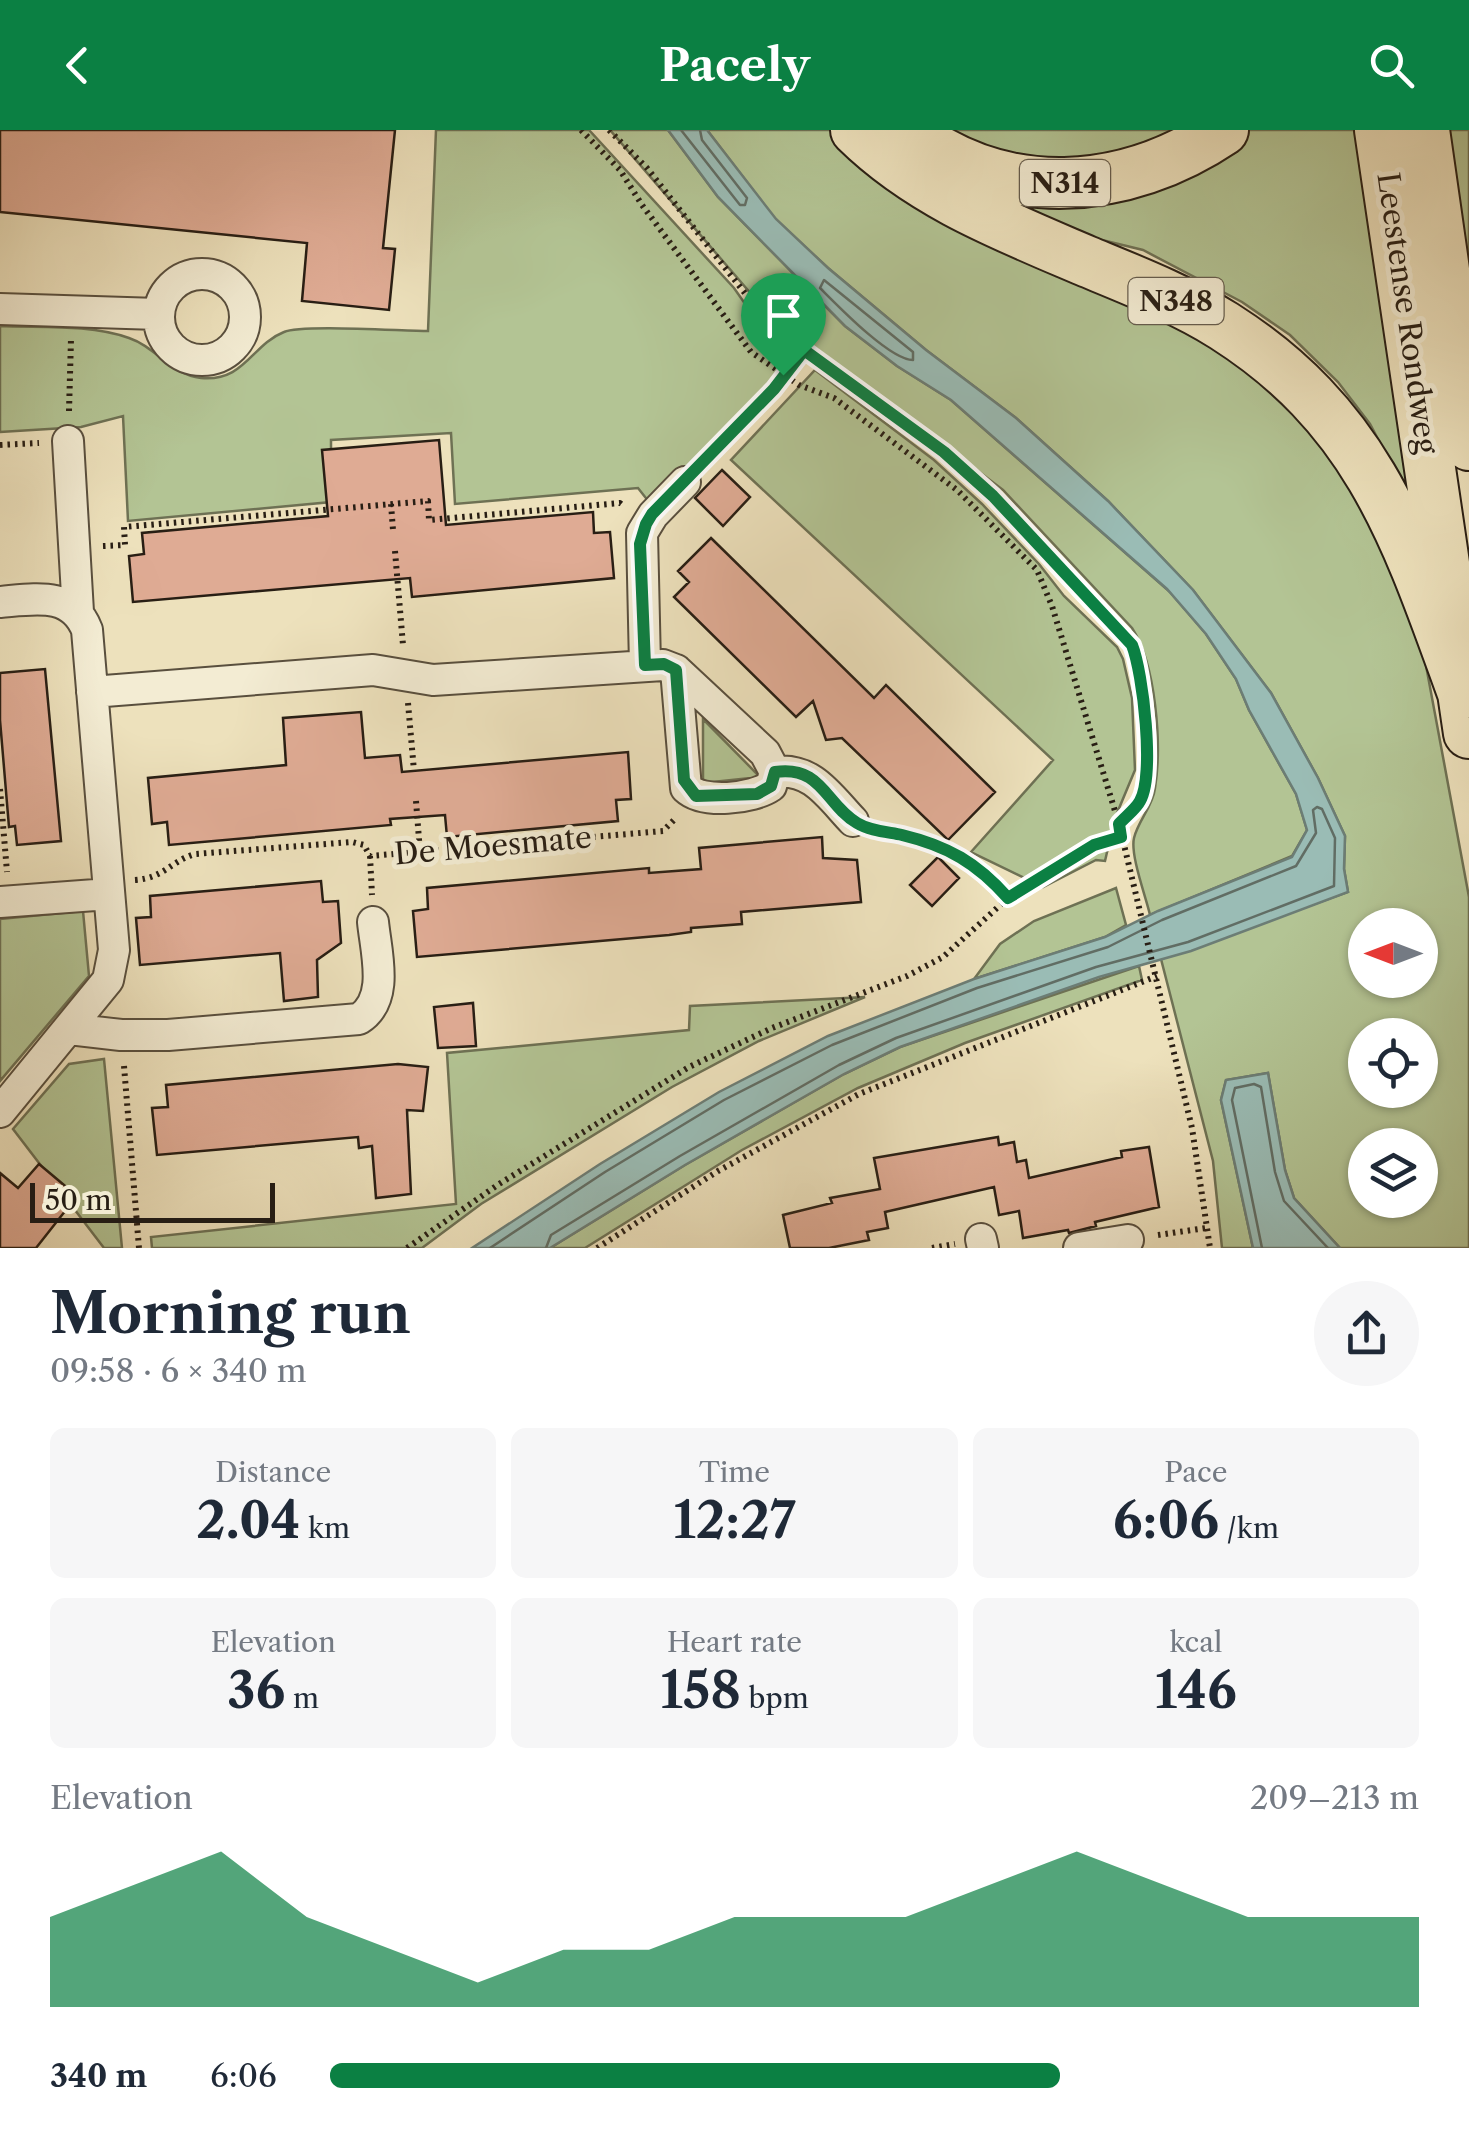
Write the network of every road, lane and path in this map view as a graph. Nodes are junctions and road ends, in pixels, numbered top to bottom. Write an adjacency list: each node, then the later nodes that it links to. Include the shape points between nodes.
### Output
1 (581, 130): 12 (path, via 620,170 751,352)
2 (609, 130): 11 (path, via 647,168 773,329)
3 (856, 130): 25 (main road, N348, via 936,192 1190,308 1285,370 1333,420 1380,491 1415,563)
4 (907, 130): 5 (main road, N314, via 974,167 1075,183 1150,170)
5 (1223, 130)
6 (1380, 130): 25 (main road, Leestense Rondweg / N348)
7 (1424, 130): 14 (main road, Leestense Rondweg)
8 (0, 309): 9 (street)
9 (72, 312): 10 (street); 13 (path)
10 (158, 314)
11 (804, 350): 12 (path); 31 (path, via 993,496 1132,645 1142,684 1144,780 1141,800)
12 (783, 375): 15 (path); 31 (path, via 834,398 957,490 1037,570)
13 (68, 440): 19 (street)
14 (1469, 445)
15 (684, 482): 17 (street)
16 (391, 504): 17 (path, via 428,501 429,520 620,504); 18 (path); 19 (path, via 124,526 125,545)
17 (646, 524): 22 (street, via 640,544)
18 (393, 530)
19 (74, 549): 21 (street)
20 (0, 602): 21 (street, via 54,600)
21 (78, 612): 24 (street, via 87,630)
22 (645, 665): 23 (street); 24 (street, via 433,680 374,670)
23 (676, 670): 26 (street, via 764,753); 28 (street, via 684,780)
24 (92, 692): 34 (street)
25 (1466, 713)
26 (775, 772): 28 (street, via 771,786 757,794); 30 (street, via 807,775)
27 (0, 788): 36 (path)
28 (696, 796): 33 (path, De Moesmate, via 663,831)
29 (416, 800): 33 (path)
30 (853, 821): 35 (path, via 943,846 986,872)
31 (1119, 824): 32 (path)
32 (1121, 837): 35 (path, via 1094,845); 38 (path)
33 (420, 852): 34 (path, De Moesmate, via 370,856 352,842 196,854 151,879)
34 (109, 888): 36 (street); 39 (street, via 111,972)
35 (1008, 898): 45 (path, via 942,957 689,1068)
36 (4, 902)
37 (374, 922): 40 (street, via 378,993 359,1018)
38 (1158, 976): 42 (path); 46 (path, via 859,1094 718,1171)
39 (69, 1029): 40 (street); 41 (street)
40 (121, 1035): 44 (path)
41 (0, 1112)
42 (1206, 1228): 43 (path); 48 (path)
43 (1128, 1240): 47 (street)
44 (139, 1248)
45 (407, 1248)
46 (597, 1248)
47 (1079, 1248)
48 (1210, 1248)

